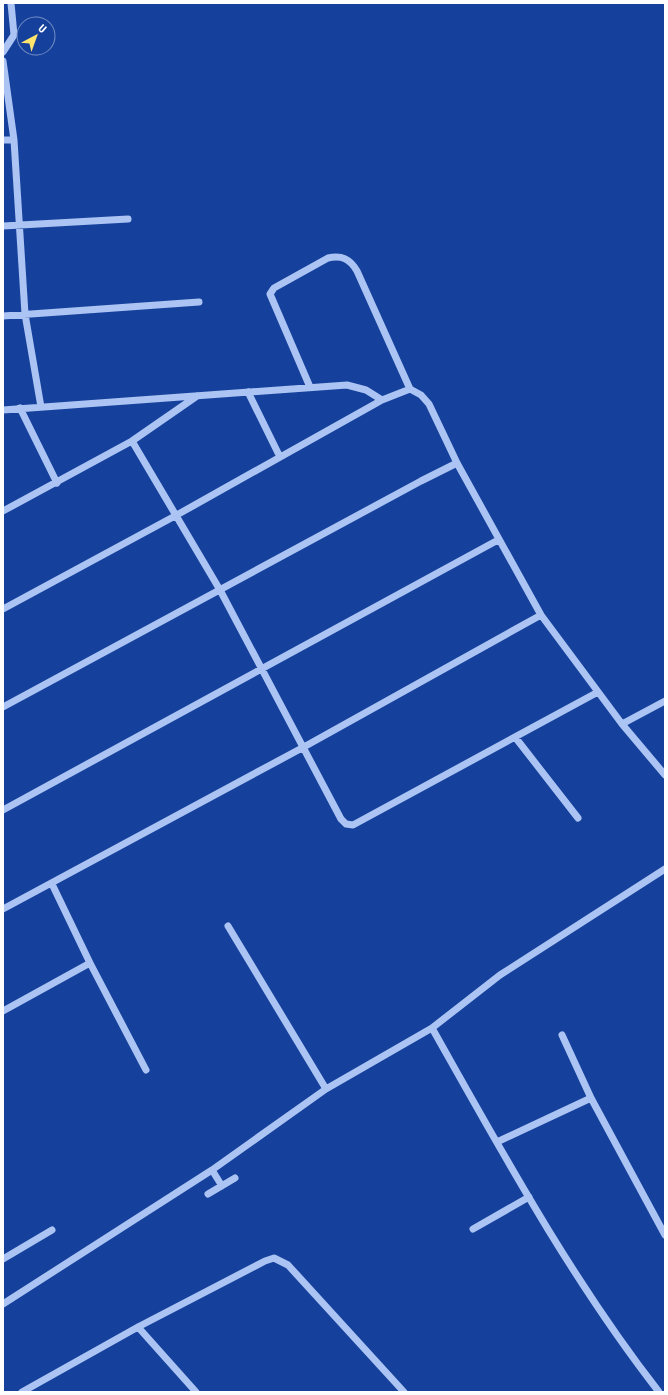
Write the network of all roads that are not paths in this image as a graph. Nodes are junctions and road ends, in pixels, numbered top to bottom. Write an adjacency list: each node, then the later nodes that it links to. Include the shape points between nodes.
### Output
1 (12, 3): 2 (street, via 14,35)
2 (3, 52)
3 (3, 61): 5 (street)
4 (3, 140): 5 (street)
5 (14, 140): 7 (street)
6 (128, 219): 7 (street)
7 (20, 225): 8 (street); 10 (street)
8 (3, 226)
9 (199, 302): 10 (street)
10 (25, 314): 11 (street); 17 (street)
11 (3, 316)
12 (310, 387): 13 (street, via 270,294 274,288 335,256 344,258 357,271); 14 (street); 16 (street, via 347,385)
13 (410, 389): 16 (street); 22 (street, via 422,395 429,404)
14 (248, 392): 15 (street); 21 (street)
15 (197, 396): 17 (street); 20 (street)
16 (382, 400): 21 (street)
17 (41, 407): 18 (street)
18 (20, 408): 19 (street); 23 (street)
19 (3, 410)
20 (132, 441): 23 (street); 25 (street)
21 (280, 457): 25 (street)
22 (457, 463): 26 (street); 27 (street)
23 (57, 483): 24 (street)
24 (3, 511)
25 (175, 516): 27 (street); 28 (street)
26 (498, 540): 29 (street); 30 (street)
27 (220, 590): 30 (street); 33 (street)
28 (3, 610)
29 (541, 615): 31 (street); 36 (street)
30 (262, 669): 36 (street); 38 (street)
31 (598, 692): 34 (street); 35 (street)
32 (665, 701): 34 (street)
33 (3, 707)
34 (622, 724): 37 (street)
35 (515, 737): 36 (street, via 353,825 346,824 341,819); 39 (street)
36 (302, 748): 41 (street)
37 (665, 775)
38 (3, 810)
39 (578, 818)
40 (665, 869): 46 (street, via 500,975)
41 (52, 884): 42 (street); 44 (street)
42 (3, 909)
43 (228, 926): 49 (street)
44 (90, 964): 45 (street); 48 (street)
45 (3, 1011)
46 (432, 1028): 49 (street); 51 (street)
47 (562, 1035): 50 (street)
48 (146, 1070)
49 (326, 1089): 52 (street)
50 (591, 1098): 51 (street); 59 (street)
51 (497, 1142): 56 (street)
52 (212, 1170): 54 (street); 61 (street)
53 (235, 1178): 54 (street)
54 (222, 1186): 55 (street)
55 (208, 1194)
56 (528, 1197): 57 (street); 66 (street, via 629,1353)
57 (473, 1229)
58 (52, 1230): 60 (street)
59 (665, 1234)
60 (3, 1259)
61 (3, 1304)
62 (138, 1327): 63 (street); 64 (street); 65 (street, via 274,1258 288,1265)
63 (22, 1392)
64 (196, 1392)
65 (404, 1392)
66 (659, 1392)

